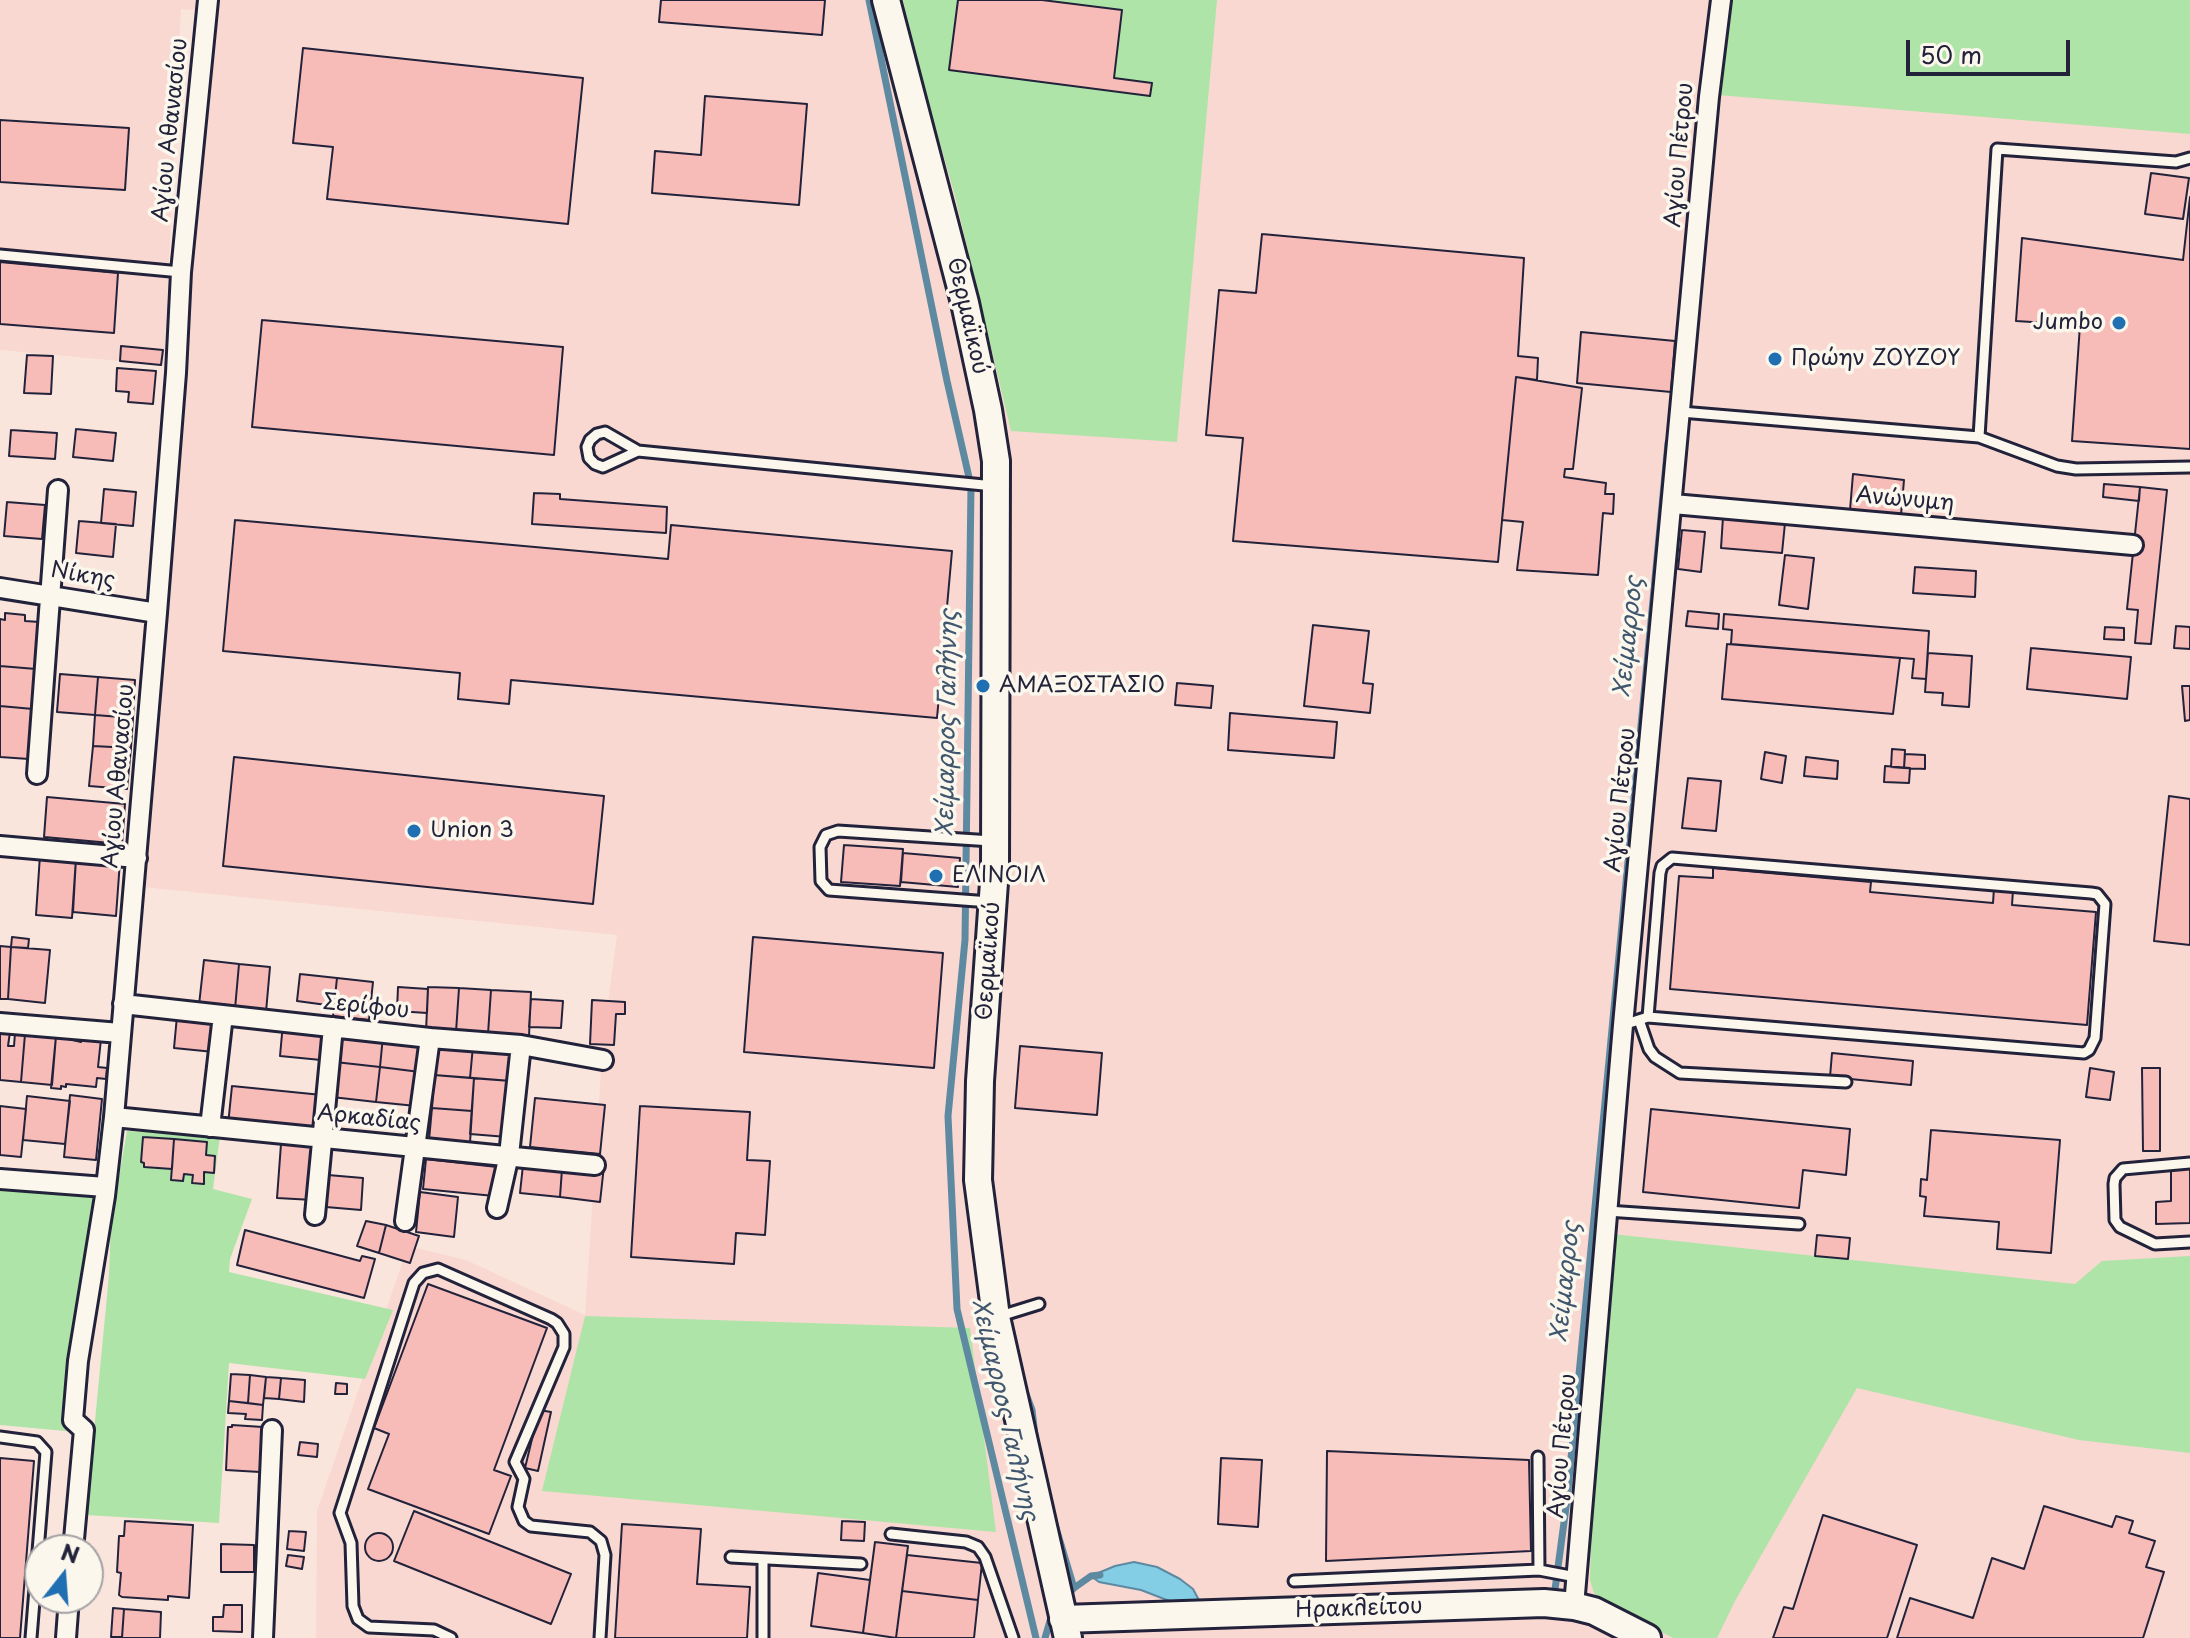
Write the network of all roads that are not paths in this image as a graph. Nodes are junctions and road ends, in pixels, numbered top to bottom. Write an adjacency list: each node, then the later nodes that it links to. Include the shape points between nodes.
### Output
1 (208, 0): 6 (street, Αγίου Αθανασίου)
2 (886, 0): 11 (street, Θερμαϊκού, via 965,303 991,424)
3 (1721, 0): 7 (street, Αγίου Πέτρου)
4 (2190, 158): 8 (lane, via 2176,162 1997,149)
5 (0, 255): 6 (lane)
6 (181, 272): 17 (street, Αγίου Αθανασίου)
7 (1681, 412): 8 (lane); 13 (street, Αγίου Πέτρου)
8 (1979, 437): 10 (lane, via 2076,469)
9 (638, 451): 9 (lane, via 605,432 587,447 589,458 603,467); 11 (lane)
10 (2190, 467)
11 (997, 487): 19 (street, Θερμαϊκού)
12 (58, 490): 16 (street)
13 (1673, 504): 14 (street, Ανώνυμη); 25 (street, Αγίου Πέτρου)
14 (2133, 545)
15 (0, 588): 16 (street, Νίκης)
16 (51, 594): 17 (street, Νίκης); 18 (street)
17 (157, 613): 21 (street, Αγίου Αθανασίου)
18 (37, 774)
19 (996, 842): 22 (street, Θερμαϊκού); 22 (lane, via 838,831 826,835 820,847 821,881 829,890)
20 (0, 846): 21 (street)
21 (137, 858): 23 (street, Αγίου Αθανασίου)
22 (994, 902): 49 (street, Θερμαϊκού, via 977,1153)
23 (123, 1004): 24 (street, Σερίφου); 28 (street, Αγίου Αθανασίου)
24 (223, 1015): 27 (street, Σερίφου); 34 (street)
25 (1637, 1021): 25 (lane, via 2084,1053 2095,1038 2105,904 2091,893 1672,858 1660,873); 32 (lane, via 1655,1057 1680,1073); 43 (street, Αγίου Πέτρου)
26 (0, 1023): 28 (street)
27 (333, 1027): 29 (street, Σερίφου); 35 (street)
28 (120, 1033): 33 (street, Αγίου Αθανασίου)
29 (430, 1038): 30 (street, Σερίφου); 36 (street)
30 (521, 1045): 31 (street, Σερίφου); 37 (street)
31 (603, 1060)
32 (1846, 1082)
33 (114, 1117): 34 (street, Αρκαδίας); 41 (street, Αγίου Αθανασίου)
34 (210, 1127): 35 (street, Αρκαδίας)
35 (322, 1139): 36 (street, Αρκαδίας); 44 (street)
36 (417, 1149): 37 (street, Αρκαδίας); 45 (street)
37 (509, 1155): 39 (street, Αρκαδίας); 42 (street)
38 (2190, 1163): 47 (lane, via 2123,1169 2114,1184 2120,1227 2155,1244)
39 (595, 1165)
40 (0, 1179): 41 (street)
41 (105, 1187): 53 (street, Αγίου Αθανασίου, via 78,1361 73,1420 84,1430)
42 (497, 1208)
43 (1607, 1211): 46 (lane); 59 (street, Αγίου Πέτρου)
44 (315, 1215)
45 (405, 1221)
46 (1799, 1224)
47 (2190, 1242)
48 (1039, 1304): 49 (lane)
49 (996, 1317): 63 (street, Θερμαϊκού)
50 (272, 1430): 66 (street)
51 (0, 1437): 64 (lane, via 37,1442 46,1452)
52 (1538, 1457): 58 (lane)
53 (74, 1534)
54 (891, 1534): 70 (lane, via 978,1547)
55 (731, 1557): 56 (lane)
56 (763, 1559): 57 (lane); 69 (lane)
57 (861, 1564)
58 (1539, 1570): 59 (lane); 60 (lane)
59 (1576, 1577): 61 (street, Αγίου Πέτρου)
60 (1294, 1581)
61 (1574, 1606): 63 (street, Ηρακλείτου, via 1518,1604); 71 (street, Ηρακλείτου)
62 (68, 1614): 65 (street)
63 (1066, 1628)
64 (31, 1638)
65 (66, 1638)
66 (263, 1638)
67 (451, 1638): 68 (lane, via 434,1630 369,1627 358,1619 351,1543 340,1513 414,1283 423,1273 438,1269 561,1328 564,1347 515,1462 524,1479 518,1507 531,1526 590,1532 601,1541 605,1555)
68 (600, 1638)
69 (763, 1638)
70 (1013, 1638)
71 (1647, 1638)

